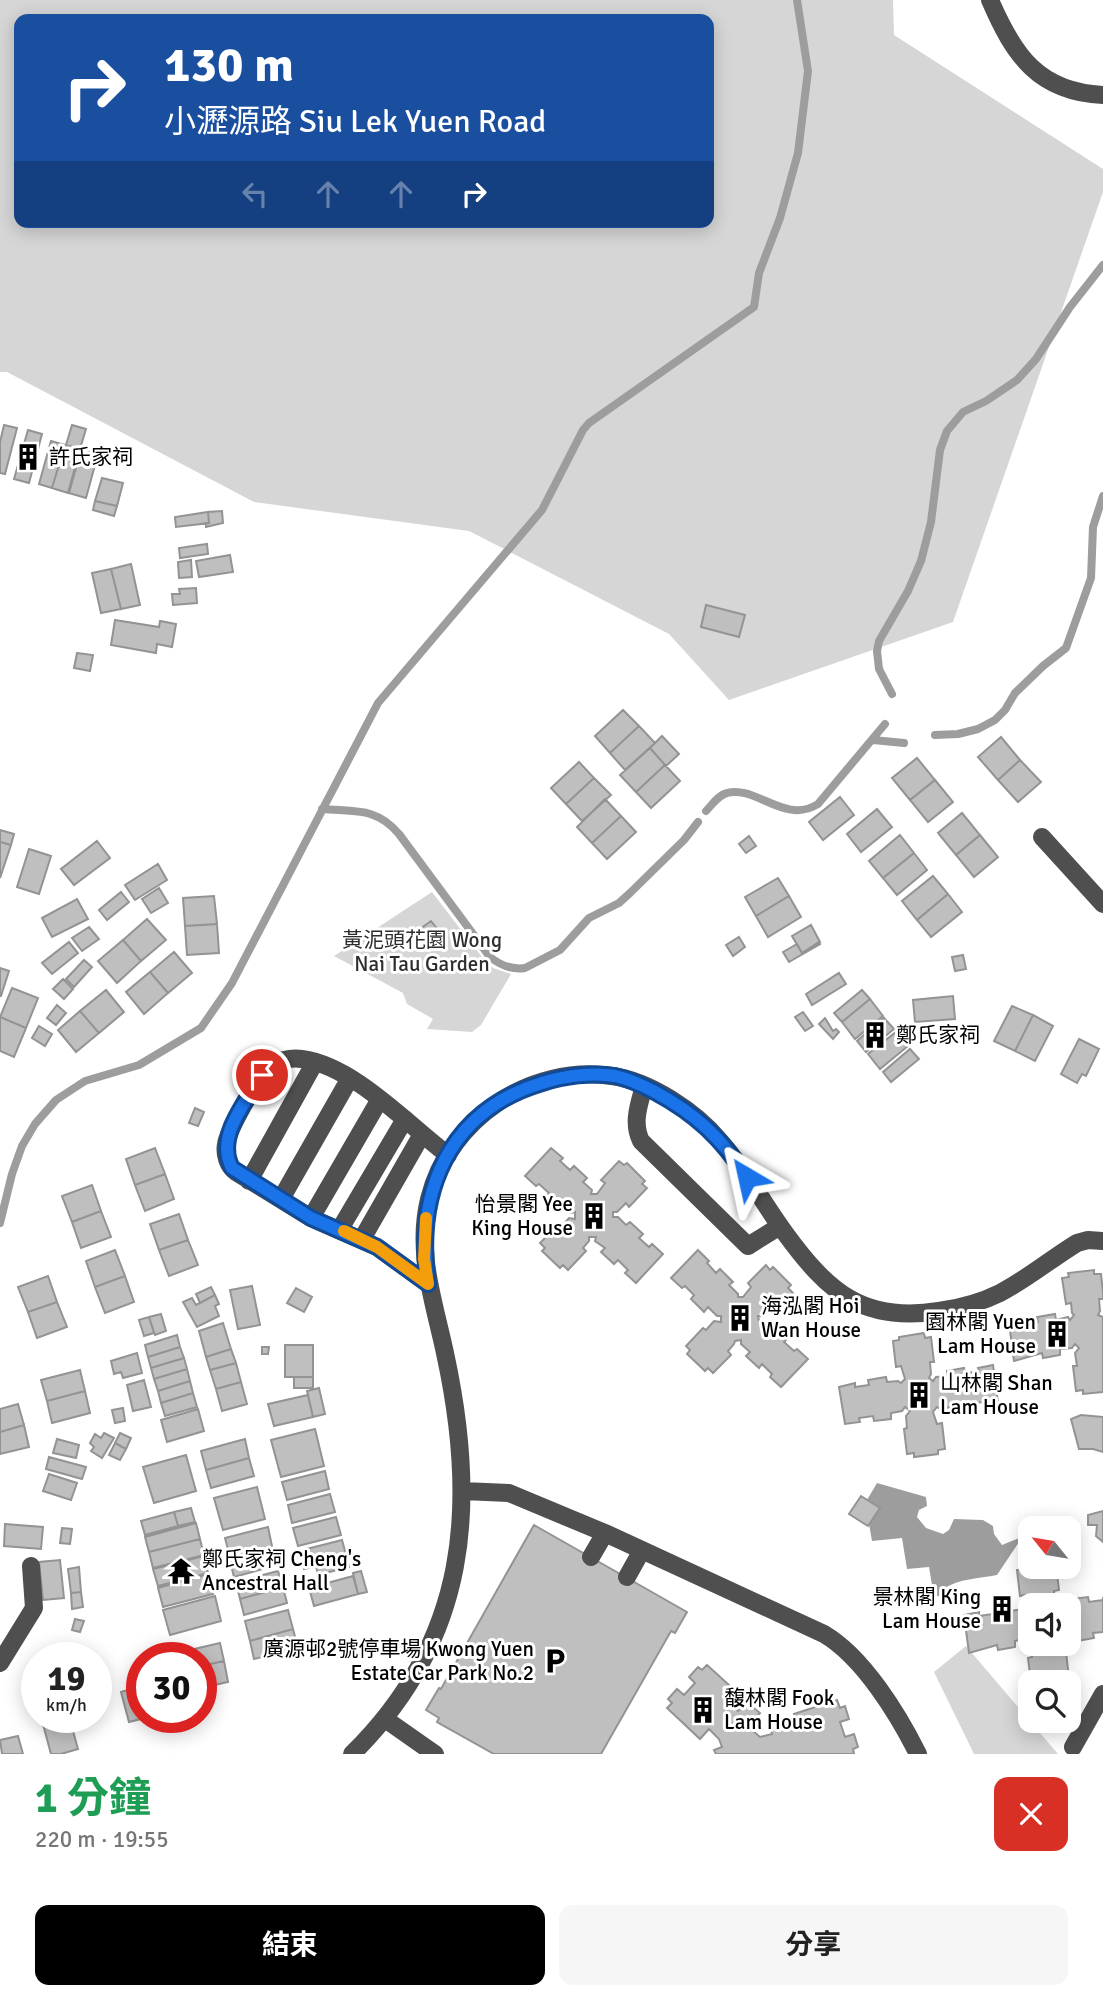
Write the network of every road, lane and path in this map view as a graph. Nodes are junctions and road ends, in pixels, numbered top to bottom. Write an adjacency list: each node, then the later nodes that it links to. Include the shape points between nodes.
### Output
1 (990, 0): 2 (street, via 1010,39 1045,80 1078,93)
2 (1103, 94)
3 (1042, 837): 4 (street)
4 (1103, 904)
5 (315, 1062): 6 (street); 12 (street); 12 (street, via 284,1060 269,1068 239,1114 227,1140 226,1155 232,1168)
6 (350, 1078): 8 (street); 13 (street)
7 (644, 1086): 11 (street, via 615,1076 593,1075 527,1087 485,1110); 15 (street, via 712,1131); 15 (street, via 636,1115 641,1141 748,1246)
8 (380, 1099): 9 (street); 14 (street)
9 (405, 1119): 10 (street); 16 (street)
10 (421, 1136): 11 (street); 17 (street)
11 (448, 1155): 19 (street, via 432,1188 425,1223)
12 (249, 1181): 13 (street)
13 (281, 1199): 14 (street)
14 (311, 1218): 16 (street)
15 (780, 1226): 18 (street, via 848,1299 870,1309 912,1314 971,1305 1008,1289 1077,1243)
16 (341, 1229): 17 (street)
17 (362, 1239): 19 (street)
18 (1103, 1241)
19 (428, 1284): 20 (street, via 449,1377)
20 (463, 1491): 21 (street, via 509,1493); 28 (street, via 458,1560 449,1597 421,1662)
21 (605, 1533): 22 (street); 23 (street)
22 (642, 1550): 25 (street); 32 (street, via 835,1640 860,1665)
23 (591, 1557)
24 (31, 1566): 26 (street, via 34,1608)
25 (627, 1577)
26 (0, 1663)
27 (1103, 1694): 29 (street)
28 (385, 1719): 30 (street); 31 (street)
29 (1073, 1747)
30 (352, 1754)
31 (435, 1754)
32 (918, 1754)

